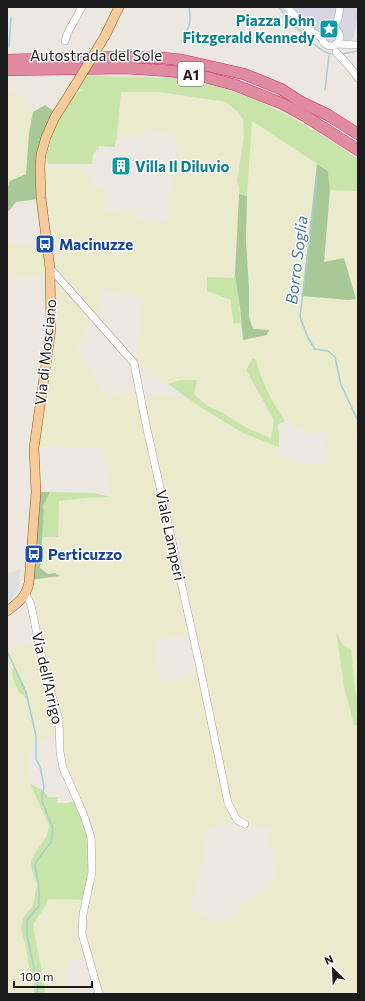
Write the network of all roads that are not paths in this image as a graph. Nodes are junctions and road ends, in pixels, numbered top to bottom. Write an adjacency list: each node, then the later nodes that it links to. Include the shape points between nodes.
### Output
1 (82, 7): 9 (street)
2 (119, 7): 17 (main road, Via di Mosciano, bridge, via 46,137 39,174)
3 (286, 7): 8 (street, via 302,23)
4 (340, 7): 5 (street)
5 (339, 17): 6 (street, via 335,26); 7 (street)
6 (329, 28): 7 (street, via 334,29); 8 (street, via 324,31)
7 (339, 35): 10 (street); 11 (street)
8 (322, 37): 11 (street, via 323,42)
9 (65, 40)
10 (358, 45): 11 (street)
11 (335, 48): 14 (street)
12 (7, 60): 15 (highway, Autostrada del Sole / A1, via 120,57 182,60 244,74 281,89)
13 (7, 70): 16 (highway, Autostrada del Sole / A1, via 125,68 202,76 235,85 283,104)
14 (358, 78)
15 (358, 134)
16 (358, 150)
17 (50, 268): 18 (main road, Via di Mosciano, via 51,329 34,448 36,492 30,575); 20 (street, Viale Lamperi, via 134,363 228,803 237,820)
18 (26, 594): 19 (main road); 21 (street, Via dell'Arrigo, via 31,605 44,668 59,720 63,768 83,812 90,837 92,872 83,914 82,934)
19 (7, 611)
20 (245, 824)
21 (98, 994)

